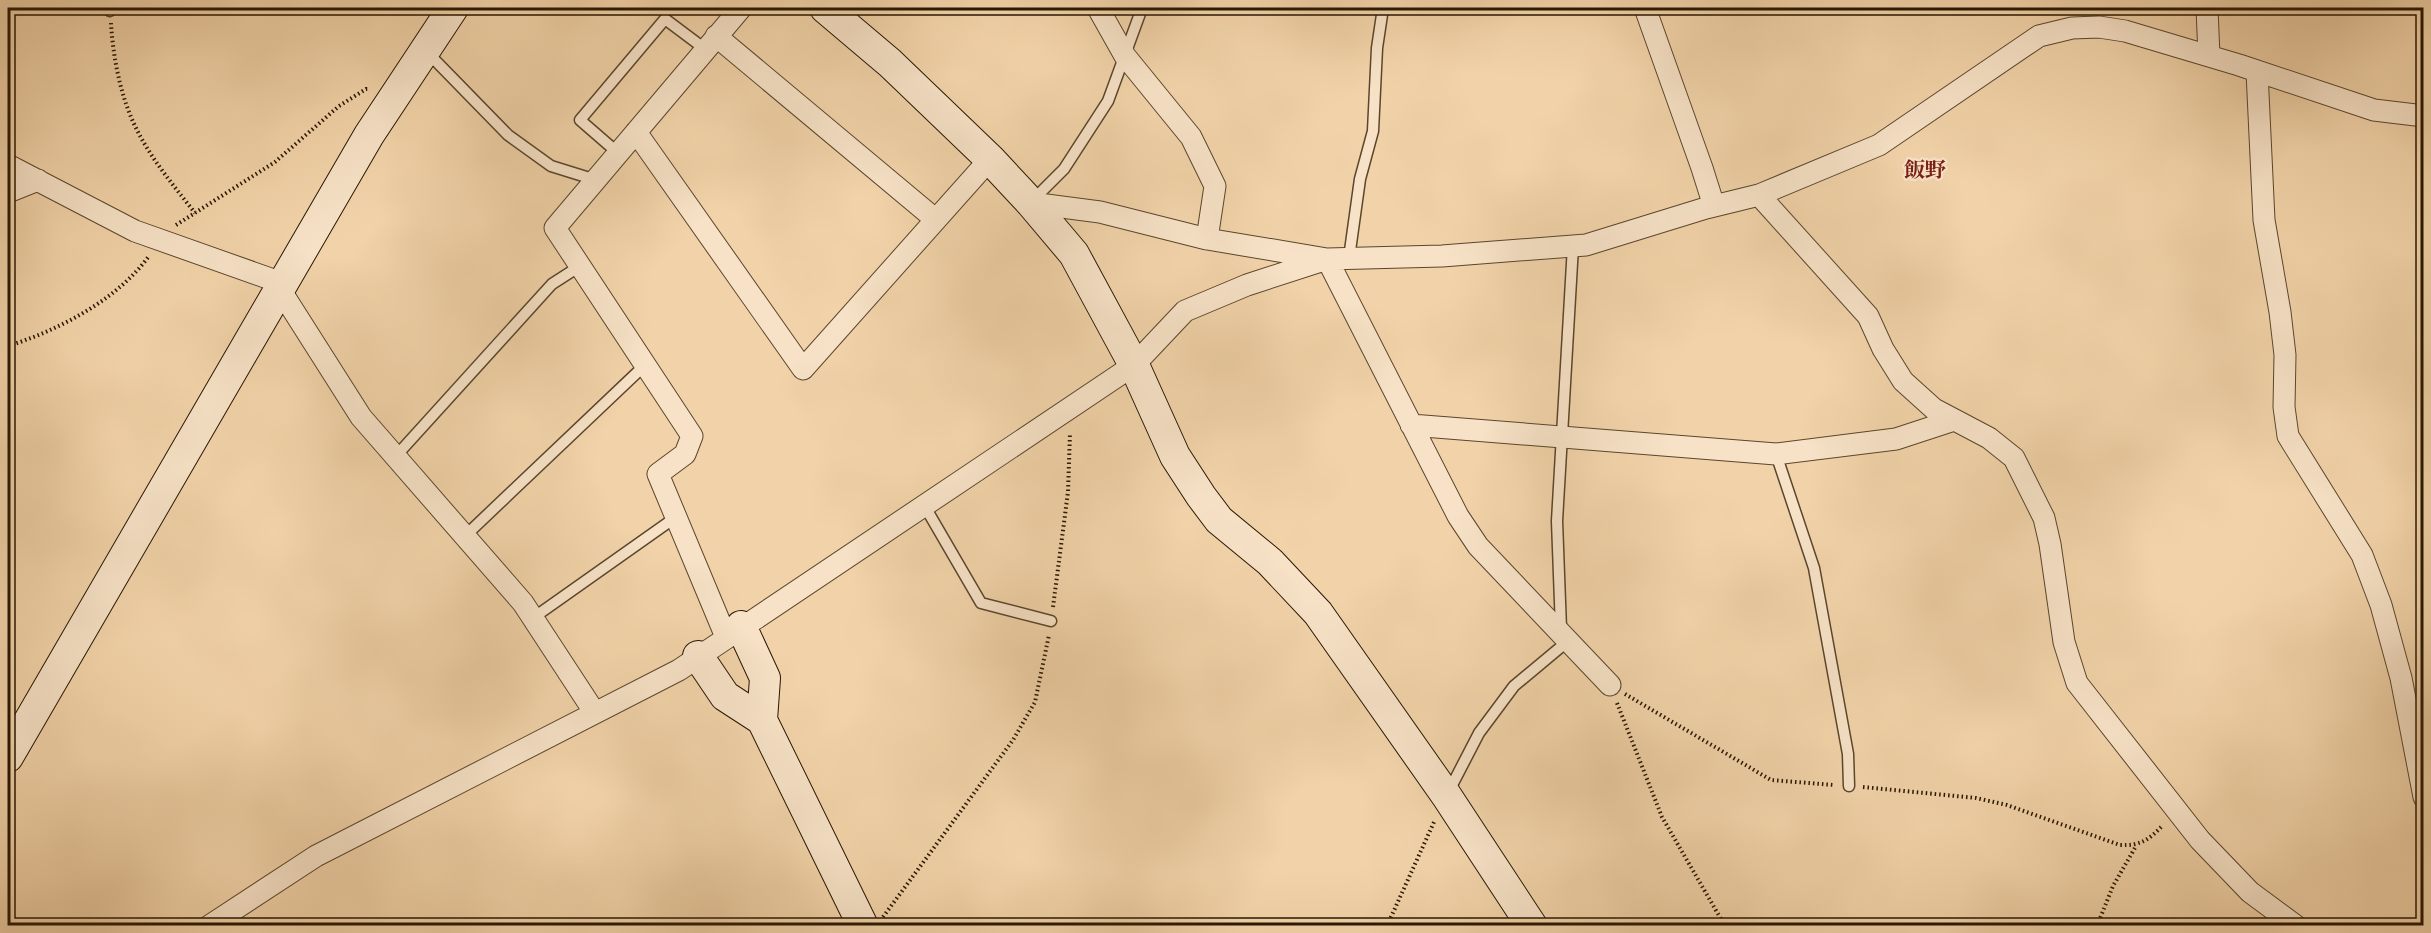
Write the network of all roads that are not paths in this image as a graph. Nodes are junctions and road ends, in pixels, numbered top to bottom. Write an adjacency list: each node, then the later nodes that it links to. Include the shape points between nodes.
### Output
1 (453, 8): 10 (street)
2 (741, 8): 9 (street)
3 (825, 8): 17 (street, via 906,78)
4 (1098, 8): 11 (street)
5 (1142, 8): 11 (lane)
6 (1383, 8): 28 (lane, via 1373,131 1360,179)
7 (1644, 8): 24 (street)
8 (2207, 8): 12 (street)
9 (711, 43): 15 (street); 16 (lane, via 665,19 580,120); 25 (street)
10 (425, 50): 20 (lane, via 508,135 551,166); 31 (street, via 369,135)
11 (1125, 56): 23 (lane, via 1108,101 1064,169); 26 (street, via 1191,137 1215,186)
12 (2209, 56): 13 (street); 22 (street, via 2099,27 2072,28 2039,36 1879,145)
13 (2257, 72): 14 (street, via 2374,111); 53 (street, via 2264,220 2280,312 2288,436 2361,555 2381,605 2401,678)
14 (2424, 116)
15 (636, 132): 16 (street); 25 (street, via 804,369)
16 (618, 153): 20 (street)
17 (990, 159): 23 (street); 25 (street)
18 (8, 165): 19 (street)
19 (38, 180): 21 (street); 31 (street, via 135,231)
20 (596, 180): 30 (street, via 555,228)
21 (8, 192)
22 (1759, 195): 24 (street); 34 (street, via 1869,316 1903,381 1934,409)
23 (1031, 202): 26 (street, via 1100,212); 33 (street, via 1074,254)
24 (1714, 206): 27 (street)
25 (935, 219)
26 (1207, 239): 29 (street)
27 (1573, 246): 28 (street); 36 (lane)
28 (1349, 258): 29 (street)
29 (1327, 259): 33 (street, via 1247,285 1185,311); 35 (street)
30 (580, 266): 32 (street); 38 (lane, via 552,284)
31 (280, 286): 38 (street, via 361,417); 50 (street)
32 (645, 365): 40 (street, via 692,436 685,454 658,474); 41 (lane)
33 (1134, 365): 39 (street); 52 (street, via 1175,456 1201,496 1219,520 1270,562 1318,613)
34 (1954, 420): 37 (street, via 1896,439); 57 (street, via 1989,438 2014,458 2044,518 2064,642 2077,683 2180,817 2250,892)
35 (1411, 425): 36 (street); 45 (street, via 1478,546)
36 (1561, 437): 37 (street); 45 (lane, via 1557,521)
37 (1776, 454): 51 (lane, via 1814,568 1848,754)
38 (396, 456): 41 (street)
39 (924, 505): 43 (lane, via 981,603); 44 (street)
40 (676, 517): 42 (lane); 44 (street)
41 (465, 536): 42 (street)
42 (533, 618): 48 (street)
43 (1051, 621)
44 (734, 632): 46 (street); 49 (street, via 765,678)
45 (1565, 637): 47 (street); 52 (lane, via 1514,686 1479,733)
46 (698, 656): 48 (street, via 679,670); 49 (street, via 725,696)
47 (1610, 685)
48 (594, 713): 54 (street, via 316,856)
49 (762, 720): 55 (street)
50 (8, 756)
51 (1849, 786)
52 (1446, 795): 56 (street)
53 (2424, 798)
54 (209, 926)
55 (863, 926)
56 (1532, 926)
57 (2296, 926)

